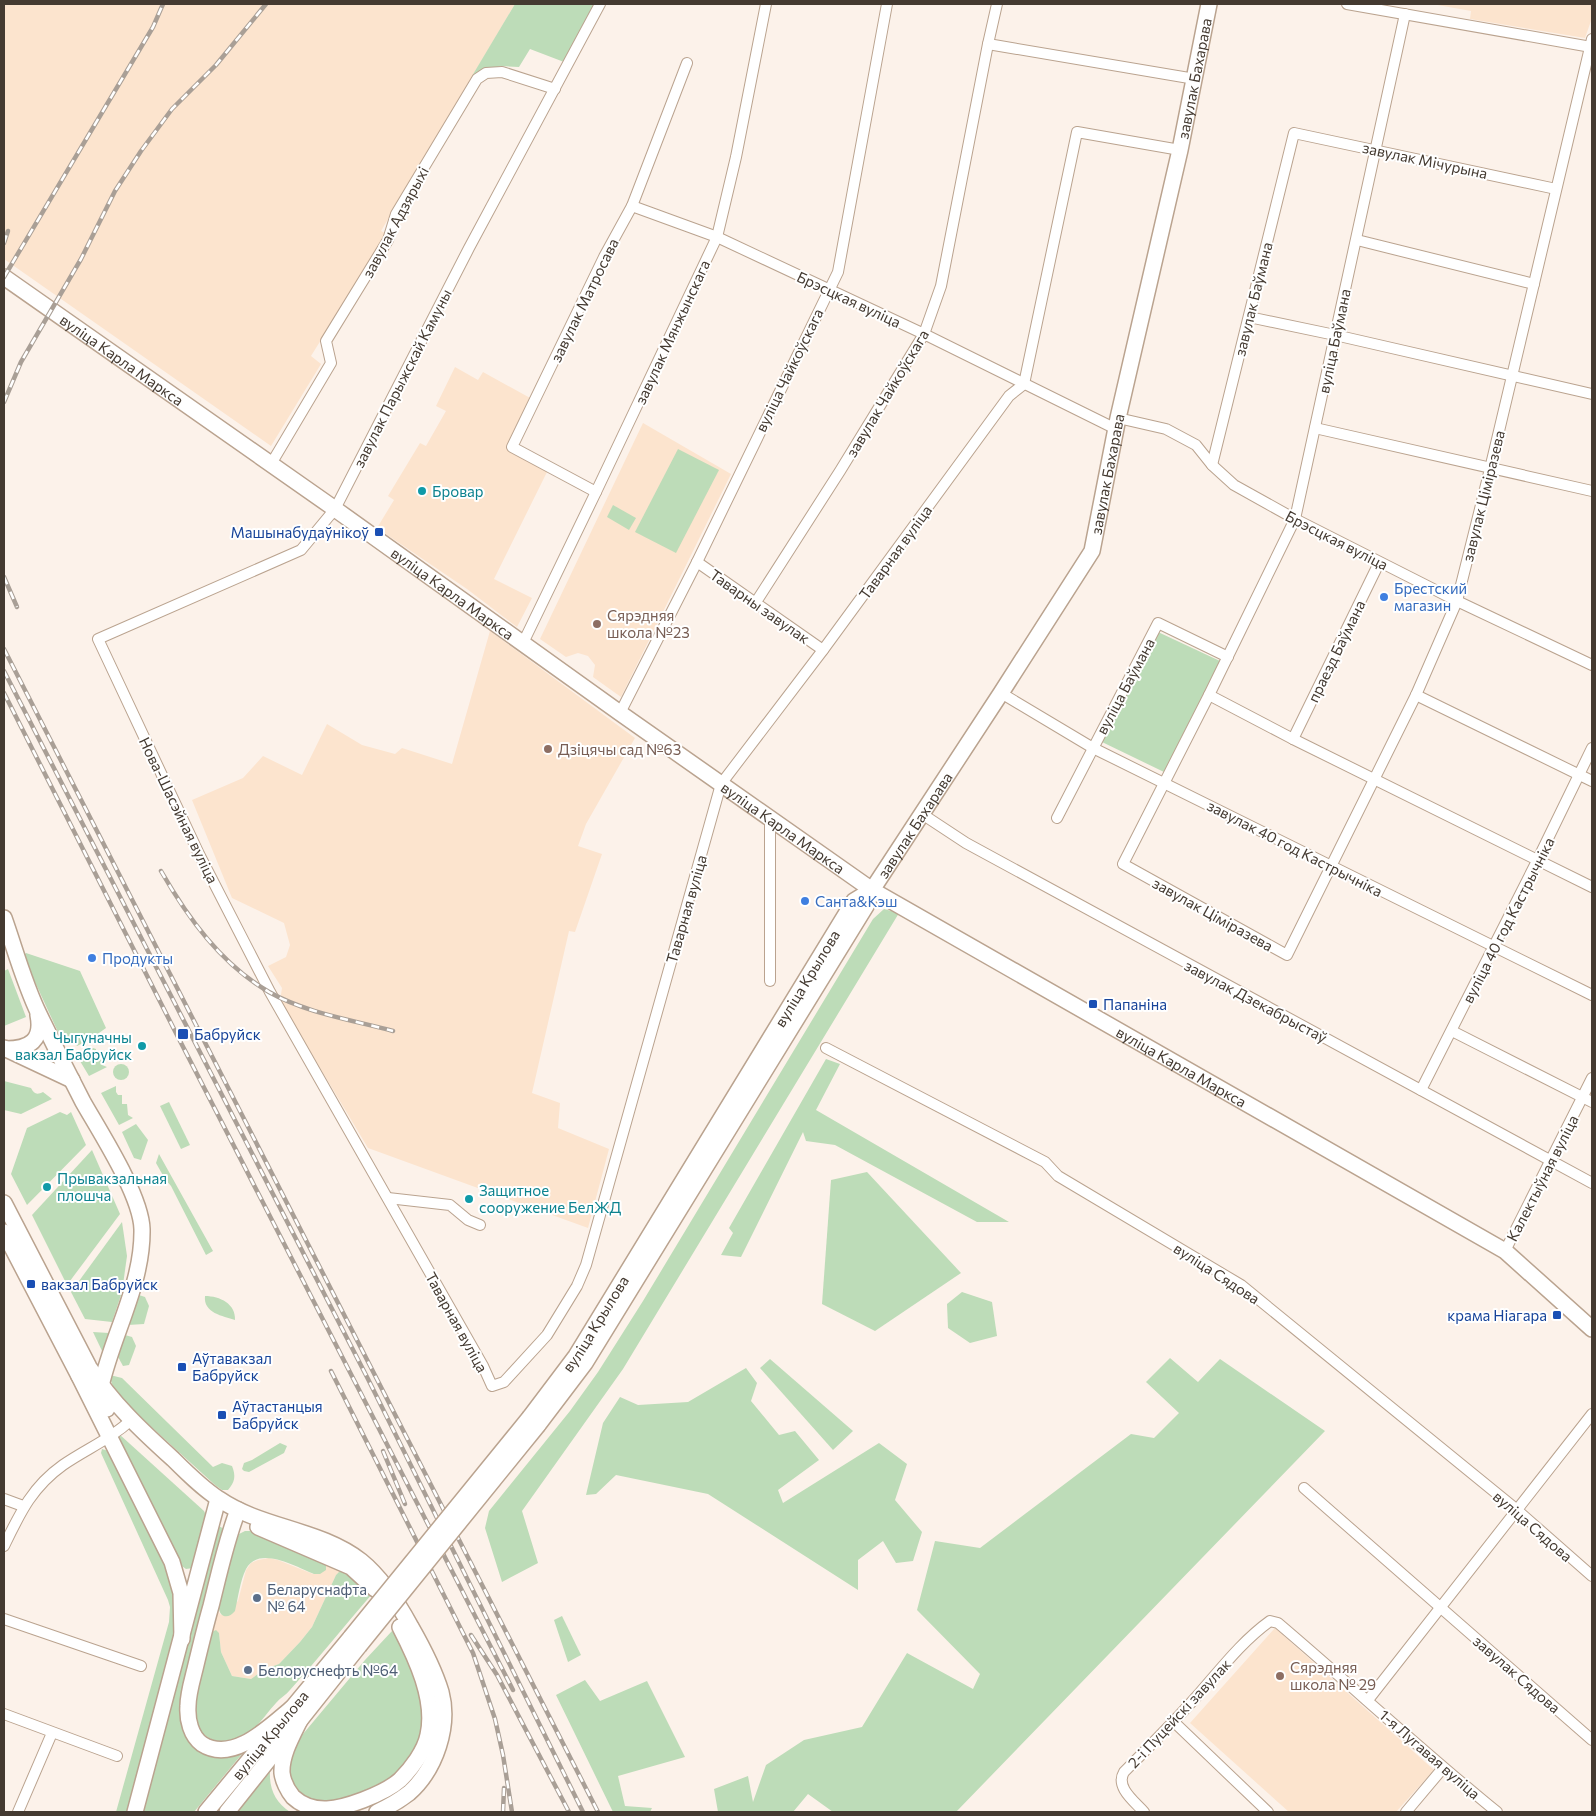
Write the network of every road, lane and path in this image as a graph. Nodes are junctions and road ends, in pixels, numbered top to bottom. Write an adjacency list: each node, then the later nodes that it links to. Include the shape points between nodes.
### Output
1 (600, 4): 12 (street, завулак Парыжскай Камуны)
2 (766, 4): 18 (street, завулак Мянжынскага)
3 (887, 4): 22 (street, вуліца Чайкоўскага, via 838,272)
4 (997, 4): 9 (street, завулак Чайкоўскага)
5 (1209, 4): 11 (main road, завулак Бахарава)
6 (1347, 4): 7 (street)
7 (1406, 14): 8 (street); 15 (street, вуліца Баўмана)
8 (1591, 43): 16 (street, завулак Ціміразева)
9 (988, 44): 11 (street); 24 (street, завулак Чайкоўскага, via 941,286)
10 (687, 62): 17 (street, завулак Матросава)
11 (1195, 80): 14 (main road, завулак Бахарава)
12 (555, 89): 31 (street, завулак Адзярыхі, via 494,71 477,80 396,214 388,240 326,342 331,363); 36 (street, завулак Парыжскай Камуны)
13 (1294, 133): 15 (street, завулак Мічурына); 23 (street, завулак Баўмана)
14 (1180, 150): 27 (street, via 1077,132); 29 (main road, завулак Бахарава)
15 (1377, 150): 16 (street, завулак Мічурына); 19 (street, вуліца Баўмана)
16 (1556, 189): 21 (street, завулак Ціміразева)
17 (632, 206): 18 (street, Брэсцкая вуліца); 35 (street, завулак Матросава, via 512,447)
18 (717, 237): 22 (street, Брэсцкая вуліца); 35 (street, завулак Мянжынскага)
19 (1357, 240): 21 (street); 25 (street, вуліца Баўмана)
20 (4, 277): 31 (main road, вуліца Карла Маркса)
21 (1534, 284): 26 (street, завулак Ціміразева)
22 (829, 289): 24 (street, Брэсцкая вуліца); 38 (street, вуліца Чайкоўскага)
23 (1248, 317): 25 (street); 32 (street, завулак Баўмана)
24 (924, 334): 27 (street, Брэсцкая вуліца); 41 (street, завулак Чайкоўскага)
25 (1335, 335): 26 (street); 30 (street, вуліца Баўмана)
26 (1512, 376): 28 (street); 33 (street, завулак Ціміразева)
27 (1024, 384): 29 (street, Брэсцкая вуліца); 44 (street, Таварная вуліца, via 1009,396)
28 (1592, 394)
29 (1117, 423): 32 (street, Брэсцкая вуліца, via 1166,429 1196,445); 47 (main road, завулак Бахарава, via 1092,551)
30 (1315, 428): 33 (street); 37 (street, вуліца Баўмана)
31 (271, 464): 36 (main road, вуліца Карла Маркса)
32 (1212, 465): 37 (street, Брэсцкая вуліца, via 1234,485)
33 (1490, 469): 34 (street); 40 (street, завулак Ціміразева)
34 (1592, 491)
35 (596, 492): 43 (street, завулак Мянжынскага)
36 (335, 509): 42 (street, завулак Парыжскай Камуны, via 301,550); 43 (main road, вуліца Карла Маркса)
37 (1295, 519): 39 (street, Брэсцкая вуліца); 45 (street, вуліца Баўмана)
38 (697, 562): 41 (street, Таварны завулак); 50 (street, вуліца Чайкоўскага)
39 (1379, 563): 40 (street, Брэсцкая вуліца); 51 (street, праезд Баўмана)
40 (1457, 601): 46 (street, Брэсцкая вуліца); 48 (street, завулак Ціміразева)
41 (756, 602): 44 (street, Таварны завулак)
42 (98, 640): 71 (street, Нова-Шасэйная вуліца, via 199,854)
43 (523, 643): 50 (main road, вуліца Карла Маркса)
44 (823, 650): 58 (street, Таварная вуліца)
45 (1228, 656): 49 (street, вуліца Баўмана); 52 (street, вуліца Баўмана, via 1158,623)
46 (1592, 665)
47 (1001, 693): 52 (street, завулак 40 год Кастрычніка); 59 (main road, завулак Бахарава)
48 (1416, 694): 54 (street); 55 (street, завулак Ціміразева)
49 (1209, 695): 51 (street); 57 (street, вуліца Баўмана)
50 (620, 713): 58 (main road, вуліца Карла Маркса)
51 (1293, 738): 55 (street)
52 (1093, 748): 57 (street, завулак 40 год Кастрычніка); 61 (street, вуліца Баўмана)
53 (1592, 748): 54 (street, вуліца 40 год Кастрычніка)
54 (1580, 775): 56 (street); 62 (street, вуліца 40 год Кастрычніка)
55 (1375, 779): 62 (street); 64 (street, завулак Ціміразева)
56 (1592, 781)
57 (1164, 783): 63 (street, вуліца Баўмана); 64 (street, завулак 40 год Кастрычніка)
58 (721, 784): 60 (main road, вуліца Карла Маркса); 84 (street, Таварная вуліца, via 586,1264 577,1286 546,1335 504,1382 492,1386)
59 (922, 814): 66 (main road, завулак Бахарава); 80 (street, завулак Дзекабрыстаў, via 966,843)
60 (770, 818): 66 (main road, вуліца Карла Маркса); 72 (street)
61 (1057, 818)
62 (1538, 859): 65 (street); 69 (street, вуліца 40 год Кастрычніка)
63 (1123, 864): 64 (street, завулак Ціміразева, via 1287,955)
64 (1332, 866): 69 (street, завулак 40 год Кастрычніка)
65 (1592, 887)
66 (872, 890): 88 (main road, вуліца Карла Маркса); 109 (main road, вуліца Крылова, bridge, via 854,902 534,1421)
67 (4, 918): 70 (main road)
68 (4, 945): 70 (street)
69 (1493, 948): 73 (street, завулак 40 год Кастрычніка); 75 (street, вуліца 40 год Кастрычніка)
70 (18, 960): 74 (main road)
71 (264, 979): 84 (street, Таварная вуліца)
72 (770, 981)
73 (1592, 995)
74 (38, 1011): 77 (main road, via 39,1030 33,1042 18,1049); 79 (main road)
75 (1452, 1031): 80 (street, вуліца 40 год Кастрычніка); 81 (street)
76 (826, 1048): 99 (street, вуліца Сядова, via 1045,1162 1058,1176 1241,1285)
77 (5, 1049): 79 (main road)
78 (1592, 1078): 81 (street, Калектыўная вуліца)
79 (72, 1080): 91 (main road, via 125,1179 142,1228 135,1280)
80 (1421, 1090): 82 (street, завулак Дзекабрыстаў)
81 (1588, 1099): 82 (street, Калектыўная вуліца)
82 (1551, 1162): 83 (street, завулак Дзекабрыстаў); 88 (street, Калектыўная вуліца)
83 (1592, 1183)
84 (388, 1198): 86 (street, via 450,1205)
85 (4, 1203): 91 (main road)
86 (480, 1225)
87 (4, 1232): 90 (main road)
88 (1505, 1251): 89 (main road, вуліца Карла Маркса)
89 (1592, 1329)
90 (79, 1376): 93 (main road); 94 (main road)
91 (101, 1386): 93 (main road)
92 (1592, 1414): 99 (street)
93 (127, 1424): 94 (street); 97 (main road, via 188,1474)
94 (110, 1438): 98 (street, via 63,1465); 106 (main road, via 172,1562 181,1593)
95 (1304, 1488): 103 (street, завулак Сядова)
96 (4, 1499): 98 (street)
97 (217, 1504): 100 (main road); 106 (main road)
98 (23, 1506): 101 (street)
99 (1517, 1510): 102 (street, вуліца Сядова); 103 (street)
100 (236, 1514): 109 (main road, via 192,1684 188,1705 191,1730 200,1742 214,1749 231,1749 256,1738); 109 (main road, via 351,1566 371,1584 392,1612 424,1681 429,1714 428,1736 399,1781 376,1795 340,1809 317,1810 300,1804 289,1792 282,1772); 120 (main road, via 326,1542 362,1561 399,1605 432,1666 441,1694 443,1723 438,1748 425,1775 409,1793)
101 (4, 1546)
102 (1592, 1576)
103 (1441, 1608): 108 (street); 113 (street, завулак Сядова)
104 (4, 1619): 107 (street)
105 (1270, 1621): 108 (street, 1-я Лугавая вуліца, via 1278,1623); 111 (street, 2-і Пуцейскі завулак, via 1237,1651)
106 (182, 1639): 117 (main road)
107 (141, 1666)
108 (1368, 1700): 115 (street, 1-я Лугавая вуліца)
109 (297, 1712): 118 (main road, вуліца Крылова); 119 (main road, вуліца Крылова)
110 (4, 1714): 112 (street)
111 (1174, 1722): 121 (street, 2-і Пуцейскі завулак, via 1121,1777 1123,1788); 122 (street)
112 (52, 1733): 114 (street); 116 (street)
113 (1592, 1740)
114 (117, 1756)
115 (1443, 1768): 123 (street); 124 (street, 1-я Лугавая вуліца)
116 (18, 1812)
117 (135, 1812)
118 (206, 1812)
119 (227, 1812)
120 (377, 1812)
121 (1144, 1812)
122 (1268, 1812)
123 (1406, 1812)
124 (1497, 1812)

